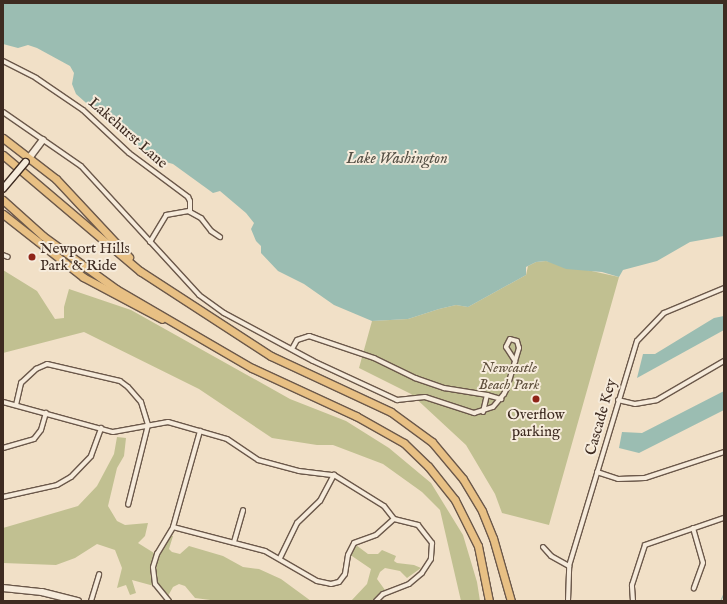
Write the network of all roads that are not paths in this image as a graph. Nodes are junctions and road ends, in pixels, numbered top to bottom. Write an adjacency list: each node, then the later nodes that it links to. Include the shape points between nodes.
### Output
1 (3, 61): 9 (street, Lakehurst Lane, via 43,82 83,110 129,153 188,197 191,203)
2 (3, 112): 4 (street)
3 (3, 138): 6 (highway)
4 (43, 140): 6 (street); 12 (street, via 81,166)
5 (3, 155): 15 (highway)
6 (28, 160): 7 (street, bridge); 15 (highway, via 62,186)
7 (3, 189)
8 (3, 200): 20 (highway, via 43,236 83,266)
9 (189, 210): 11 (street); 12 (street, via 166,215)
10 (3, 214): 20 (highway, via 83,277 169,322 237,364)
11 (220, 237)
12 (150, 242): 17 (street, via 199,295 224,313)
13 (3, 255): 14 (street)
14 (8, 257)
15 (140, 271): 47 (highway, via 271,356 367,399 417,429 450,462 482,511)
16 (724, 288): 23 (street, Cascade Key, via 674,307 647,327 632,352)
17 (292, 349): 21 (street, via 297,340 306,336 374,358 415,378 444,388); 26 (street, via 398,400 425,397 463,411)
18 (515, 361): 18 (street, via 519,346 517,341 510,339 506,347); 22 (street)
19 (724, 361): 23 (street, via 657,400 635,404)
20 (252, 368): 54 (highway, via 356,416 404,443 428,466 456,500 483,564)
21 (487, 396): 22 (street); 26 (street)
22 (501, 399): 26 (street, via 493,408)
23 (618, 400): 33 (street, Cascade Key)
24 (3, 402): 25 (street)
25 (16, 405): 27 (street); 28 (street, via 20,386 25,378 42,366 55,364 124,383 141,402)
26 (483, 412)
27 (46, 413): 29 (street); 31 (street, via 41,430 34,439)
28 (148, 424): 29 (street, via 122,432); 30 (street, via 168,422); 36 (street)
29 (101, 428): 35 (street, via 91,456 71,478 56,485)
30 (200, 431): 34 (street, via 230,440 258,460 299,471); 40 (street)
31 (3, 448)
32 (724, 452): 33 (street, via 645,478 618,479)
33 (597, 472): 45 (street, Cascade Key)
34 (334, 475): 38 (street, via 384,506); 44 (street, via 320,501 298,523)
35 (3, 497)
36 (128, 505)
37 (243, 510): 42 (street)
38 (394, 518): 44 (street, via 376,535 354,543 348,555 348,566 342,579 336,584 325,584); 53 (street, via 413,522 430,539 432,555 425,570 409,584 383,594)
39 (724, 518): 41 (street)
40 (173, 527): 42 (street); 52 (street, via 157,554 152,573 158,590)
41 (694, 528): 49 (street, via 703,563); 58 (street, via 645,545 632,585)
42 (234, 542): 44 (street)
43 (543, 547): 45 (street, via 551,556)
44 (280, 558)
45 (569, 566): 57 (street, Cascade Key)
46 (99, 574): 51 (street)
47 (506, 579): 55 (highway); 56 (highway)
48 (3, 588): 50 (street, via 42,592)
49 (694, 588)
50 (78, 601)
51 (91, 601)
52 (169, 601)
53 (376, 601)
54 (488, 601)
55 (511, 601)
56 (515, 601)
57 (568, 601)
58 (633, 601)

